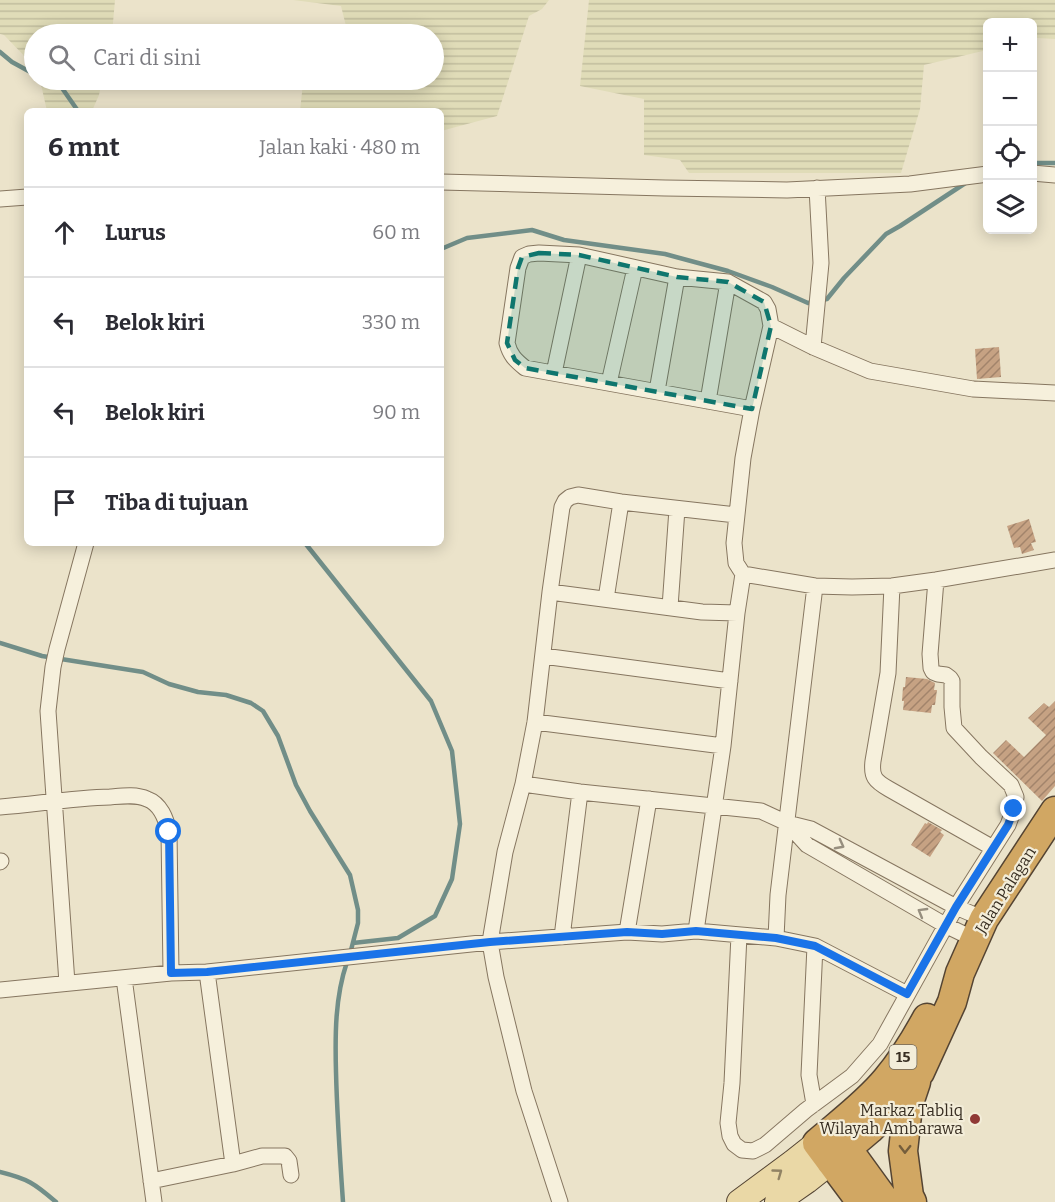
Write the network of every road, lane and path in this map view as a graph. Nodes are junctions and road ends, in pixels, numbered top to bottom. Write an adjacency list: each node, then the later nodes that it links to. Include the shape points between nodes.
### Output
1 (1037, 173): 3 (street)
2 (983, 175): 5 (street, via 910,184)
3 (1055, 175)
4 (444, 182): 5 (street)
5 (817, 188): 13 (street, via 821,263)
6 (24, 197): 7 (street)
7 (0, 199)
8 (579, 255): 9 (street); 14 (street); 14 (street, via 529,254 522,257 518,268 509,352 525,368)
9 (635, 268): 10 (street); 15 (street)
10 (677, 277): 11 (street); 16 (street)
11 (728, 282): 12 (street, via 764,302); 18 (street)
12 (771, 326): 13 (street); 19 (street)
13 (813, 347): 17 (street, via 870,370 974,389)
14 (554, 374): 15 (street)
15 (609, 383): 16 (street)
16 (657, 391): 18 (street)
17 (1055, 393)
18 (708, 401): 19 (street)
19 (752, 409): 22 (street)
20 (621, 502): 21 (street); 29 (street, via 578,495 565,501); 30 (street)
21 (677, 509): 22 (street); 31 (street)
22 (736, 515): 25 (street, via 736,562)
23 (85, 546): 40 (street, via 53,667 48,711)
24 (1055, 560): 26 (street)
25 (743, 574): 27 (street); 32 (street)
26 (936, 580): 28 (street); 45 (street, via 931,668 952,681 954,728 1011,785 1016,797 1008,825)
27 (815, 585): 28 (street); 44 (street)
28 (892, 586): 45 (street, via 888,673 873,774 889,789)
29 (550, 592): 30 (street); 33 (street)
30 (606, 599): 31 (street)
31 (670, 607): 32 (street)
32 (737, 613): 34 (street)
33 (543, 656): 34 (street); 35 (street)
34 (730, 681): 36 (street)
35 (535, 722): 36 (street); 37 (street)
36 (723, 746): 42 (street)
37 (523, 784): 38 (street); 54 (street, via 505,852)
38 (580, 792): 39 (street); 52 (street)
39 (649, 799): 42 (street); 50 (street)
40 (54, 800): 41 (street); 57 (street, via 131,796 148,799 160,809 169,832); 60 (street)
41 (0, 807)
42 (714, 807): 44 (street, via 761,811); 49 (street)
43 (1055, 811): 48 (highway, Jalan Palagan / 15)
44 (787, 823): 46 (street, one-way to 46, via 811,829); 47 (street, one-way to 44, via 807,845); 53 (street)
45 (993, 848): 46 (street)
46 (956, 907): 47 (street); 48 (street)
47 (945, 925): 48 (street); 62 (street)
48 (979, 929): 58 (highway, Jalan Palagan / 15)
49 (696, 931): 50 (street); 51 (street)
50 (627, 932): 52 (street)
51 (739, 935): 53 (street); 64 (street, via 730,1136 742,1150 753,1151)
52 (562, 937): 54 (street)
53 (776, 938): 55 (street)
54 (490, 942): 56 (street); 70 (street, via 524,1091)
55 (815, 946): 62 (street); 64 (street, via 809,1075)
56 (207, 972): 57 (street); 66 (street)
57 (171, 973): 59 (street)
58 (960, 973): 63 (highway, Jalan Palagan / 15, via 952,1002); 65 (highway, Jalan Palagan / 15, via 939,998 914,1043 886,1081 860,1107)
59 (124, 978): 60 (street); 68 (street)
60 (67, 983): 61 (street)
61 (0, 990)
62 (907, 994): 64 (street, via 880,1044 852,1076)
63 (920, 1072): 65 (highway, Jalan Palagan / 15, via 870,1129); 75 (highway, 15, one-way to 75, via 908,1106 903,1151)
64 (814, 1104)
65 (832, 1146): 71 (main road, Jalan Palagan, one-way to 65, via 794,1162); 72 (main road, Jalan Palagan, via 807,1181); 73 (highway); 74 (highway)
66 (233, 1164): 67 (street, via 262,1156 285,1156); 68 (street)
67 (291, 1175)
68 (151, 1181): 69 (street)
69 (154, 1202)
70 (560, 1202)
71 (739, 1202)
72 (777, 1202)
73 (861, 1202)
74 (886, 1202)
75 (912, 1202)

